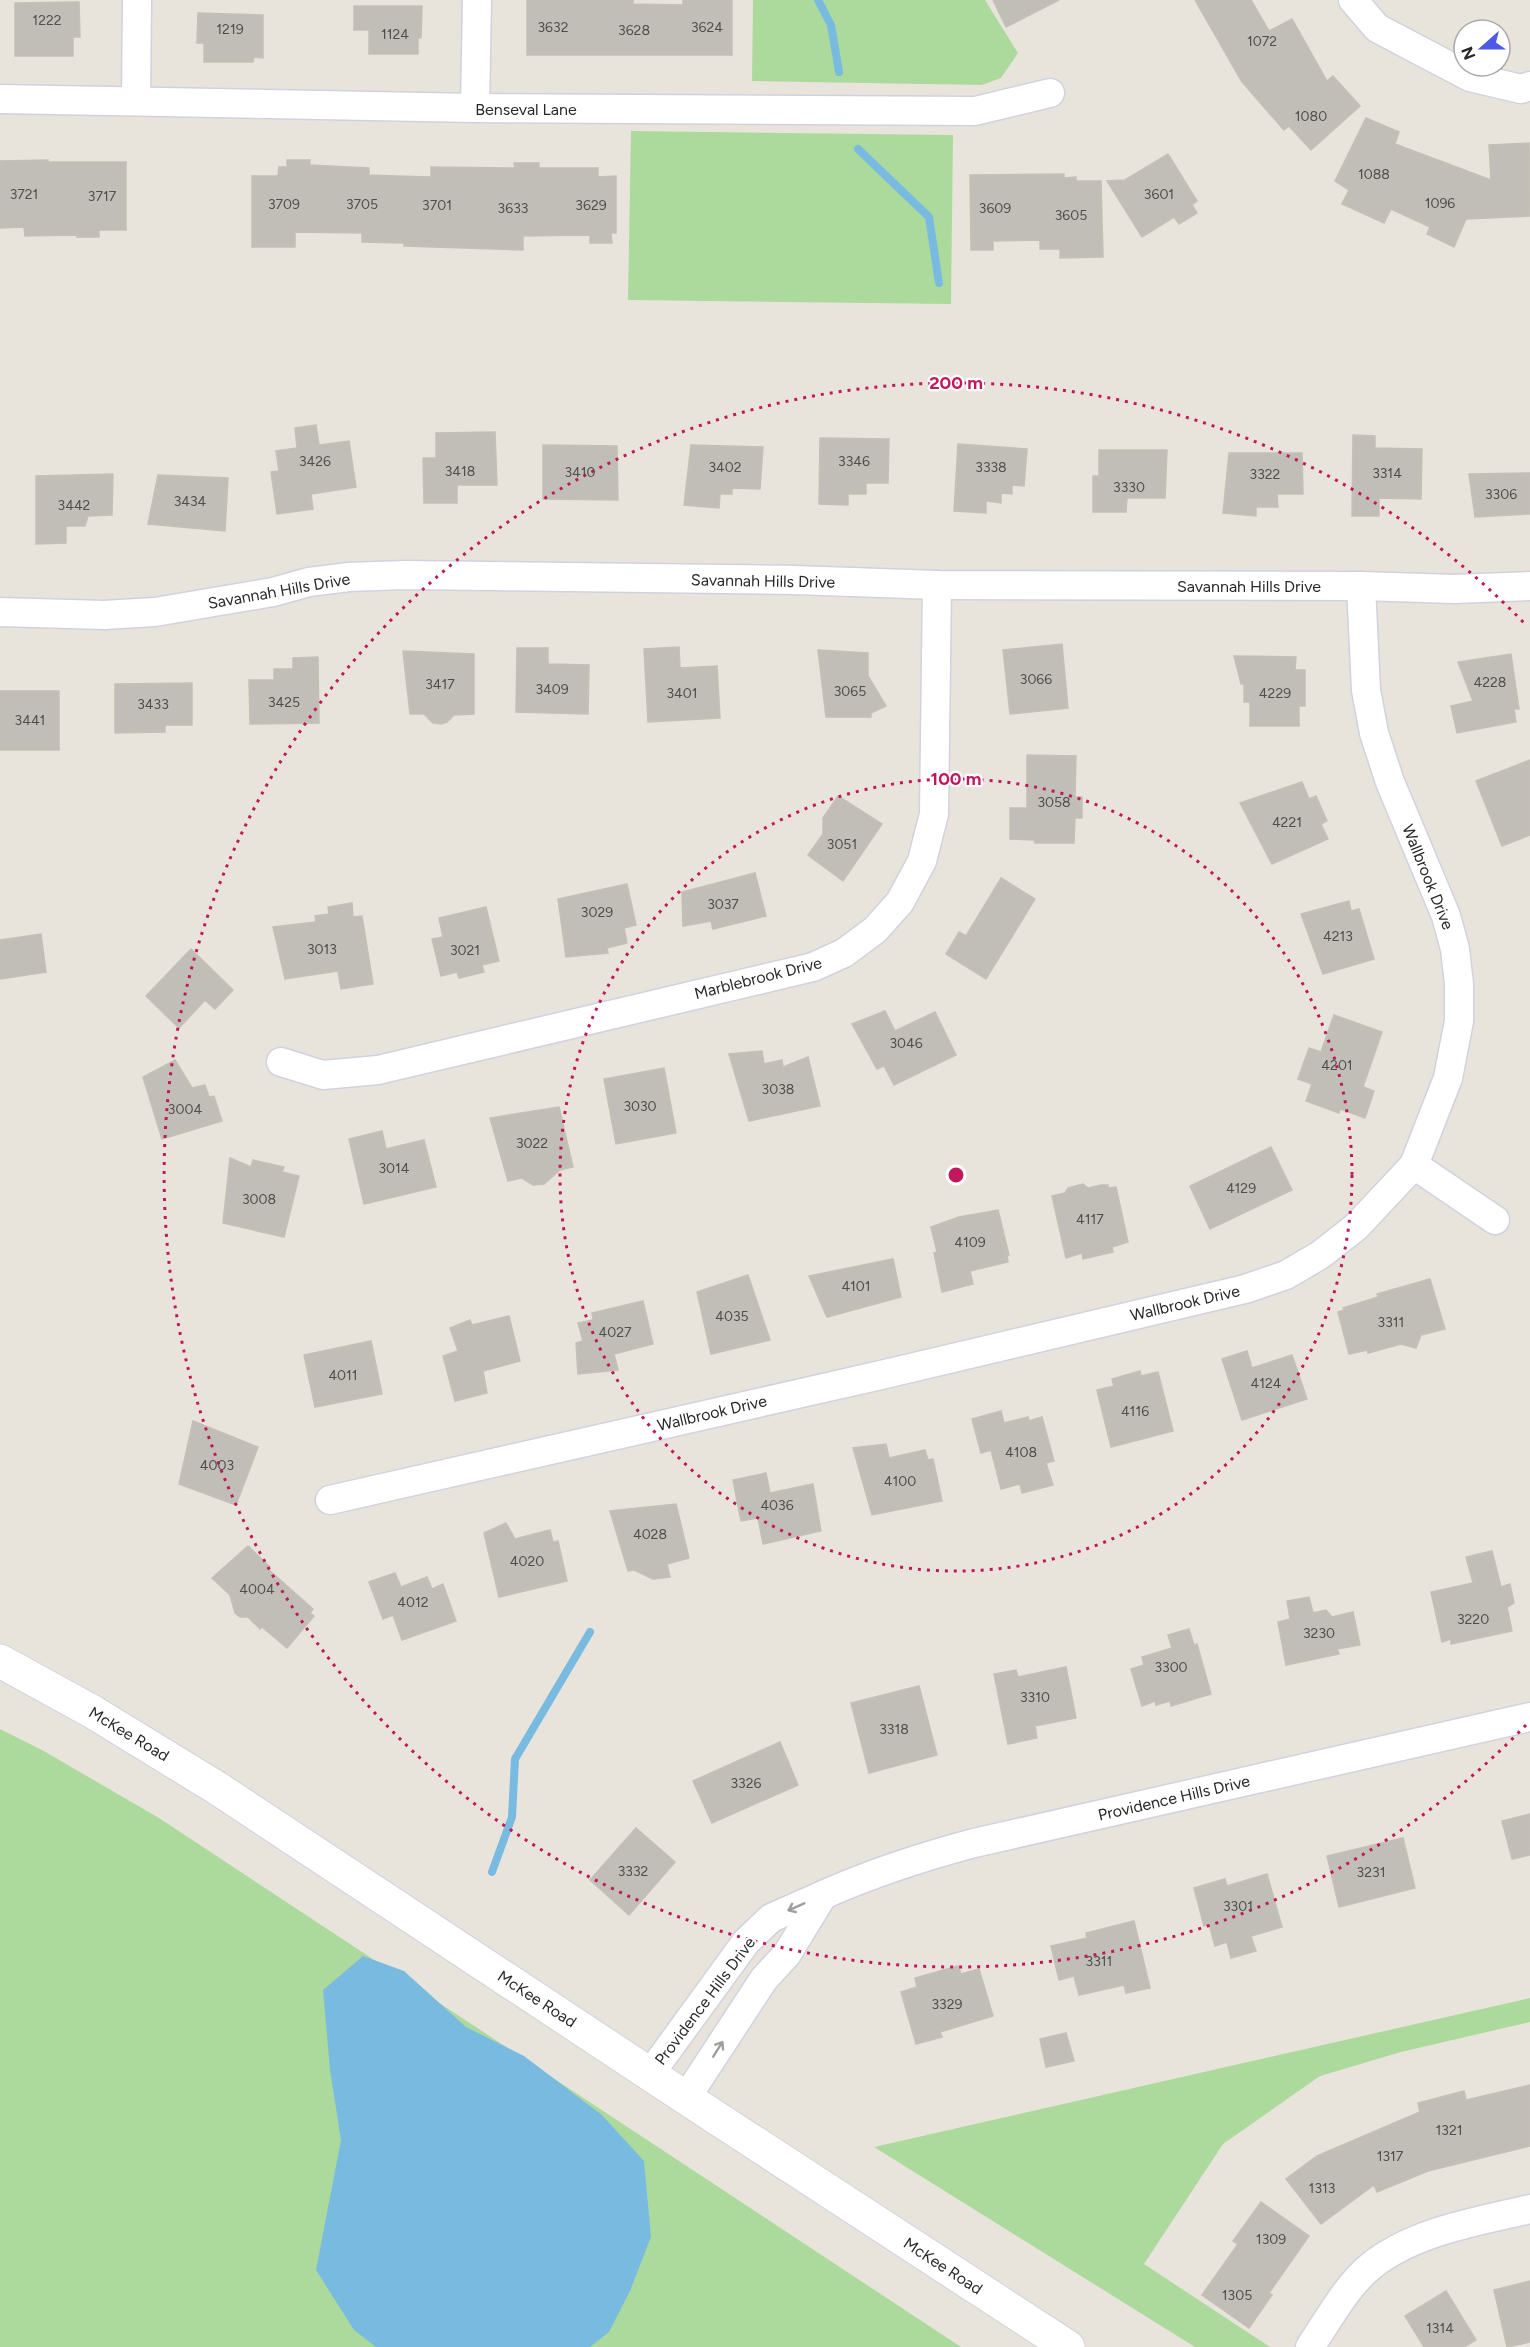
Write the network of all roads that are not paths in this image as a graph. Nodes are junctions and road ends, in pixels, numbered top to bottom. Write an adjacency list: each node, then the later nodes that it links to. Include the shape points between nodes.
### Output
1 (137, 0): 7 (street)
2 (477, 0): 8 (street)
3 (1353, 0): 4 (street, via 1377,28 1470,77 1521,89)
4 (1530, 86)
5 (1050, 93): 8 (street, Benseval Lane, via 975,111)
6 (0, 99): 7 (street, Benseval Lane)
7 (136, 101): 8 (street, Benseval Lane)
8 (475, 108)
9 (937, 585): 10 (street, Savannah Hills Drive); 12 (street, Savannah Hills Drive, via 405,575 309,582 155,612); 13 (street, Marblebrook Drive, via 934,814 922,861 900,902 875,930 844,953 813,967 378,1070 323,1075)
10 (1360, 586): 11 (street, Savannah Hills Drive); 14 (street, Wallbrook Drive, via 1366,690 1374,733 1390,782 1446,916 1459,984 1459,1021 1448,1078)
11 (1530, 586)
12 (0, 612)
13 (281, 1062)
14 (1414, 1165): 15 (street); 16 (street, Wallbrook Drive, via 1356,1227 1320,1255 1286,1275 1245,1289)
15 (1495, 1220)
16 (330, 1500)
17 (0, 1661): 20 (street, McKee Road, via 217,1788)
18 (1530, 1717): 19 (street, Providence Hills Drive, via 974,1843 920,1857)
19 (823, 1895): 20 (street, Providence Hills Drive, one-way to 20, via 771,1918 746,1942); 21 (street, Providence Hills Drive, one-way to 19)
20 (650, 2074): 21 (street, McKee Road)
21 (687, 2098): 23 (street, McKee Road)
22 (1530, 2209): 24 (street, via 1459,2226 1403,2246 1370,2267)
23 (1068, 2347)
24 (1310, 2347)

